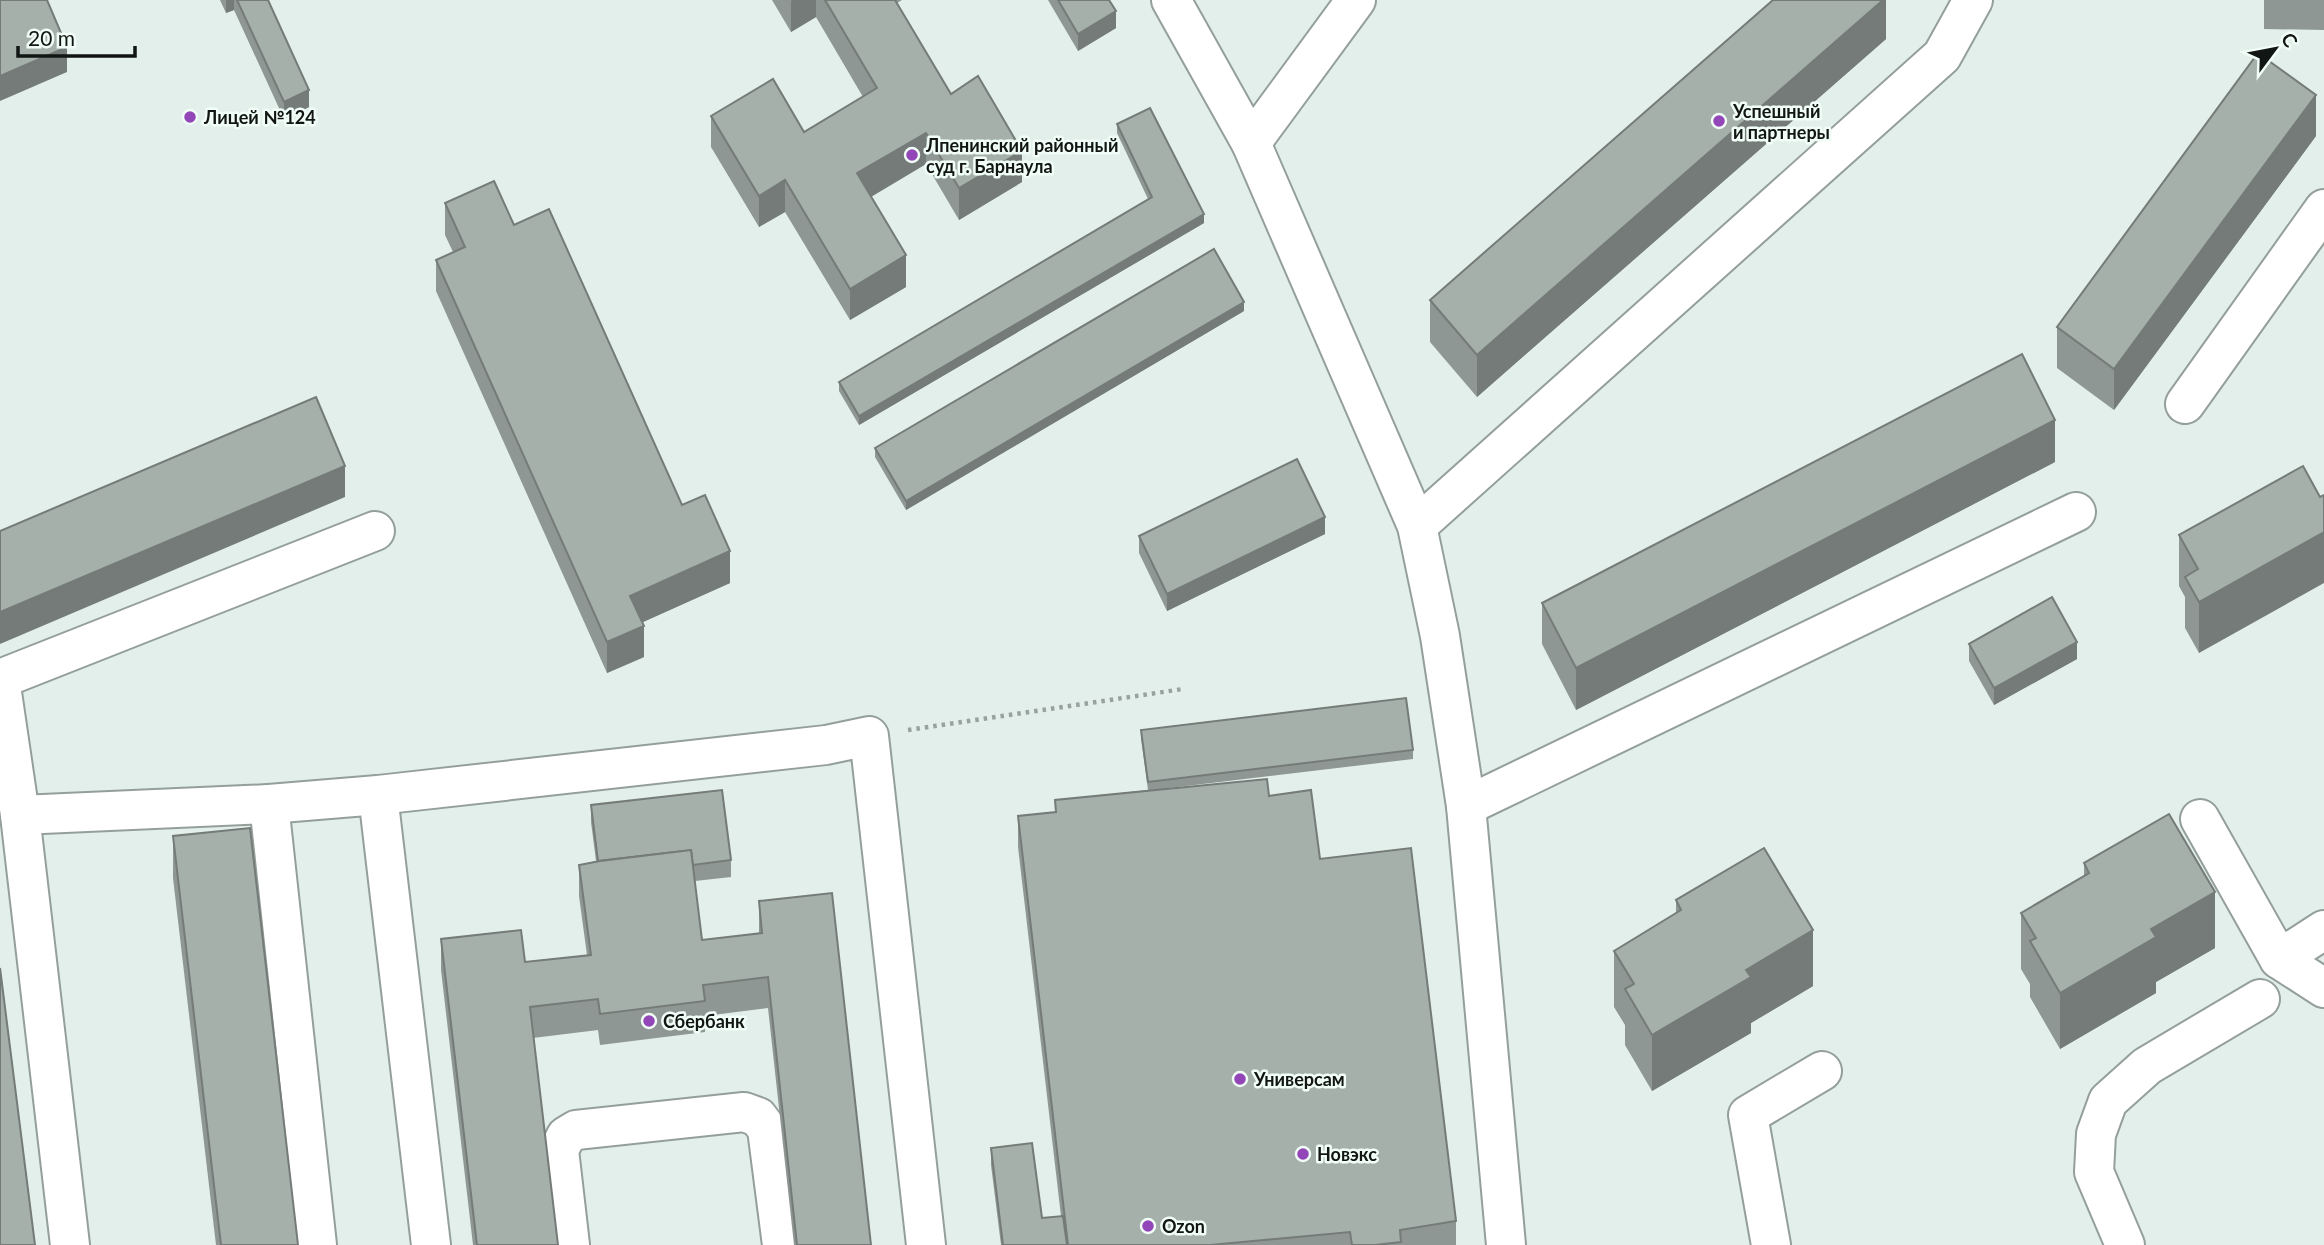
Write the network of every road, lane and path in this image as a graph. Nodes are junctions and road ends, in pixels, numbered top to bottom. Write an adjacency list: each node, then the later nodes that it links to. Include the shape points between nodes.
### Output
1 (1171, 0): 4 (lane)
2 (1356, 0): 4 (lane)
3 (1973, 0): 8 (lane, via 1942,56)
4 (1251, 142): 8 (lane)
5 (2324, 209): 6 (lane)
6 (2185, 404)
7 (2076, 512): 15 (lane)
8 (1417, 526): 15 (lane, via 1440,636)
9 (375, 531): 10 (lane)
10 (0, 679): 16 (lane)
11 (1183, 689): 12 (path)
12 (869, 736): 13 (lane, via 826,745); 28 (lane)
13 (378, 795): 14 (lane); 25 (lane)
14 (269, 804): 16 (lane); 24 (lane)
15 (1466, 806): 29 (lane)
16 (20, 816): 23 (lane)
17 (2200, 819): 19 (lane)
18 (2324, 930): 19 (lane)
19 (2278, 959): 20 (lane)
20 (2324, 988)
21 (2260, 999): 31 (lane, via 2147,1066 2108,1101 2096,1134 2094,1172)
22 (1822, 1071): 30 (lane, via 1748,1115)
23 (70, 1245)
24 (317, 1245)
25 (431, 1245)
26 (570, 1245): 27 (lane, via 559,1150 566,1136 576,1130 744,1112 767,1129)
27 (782, 1245)
28 (926, 1245)
29 (1506, 1245)
30 (1772, 1245)
31 (2125, 1245)

